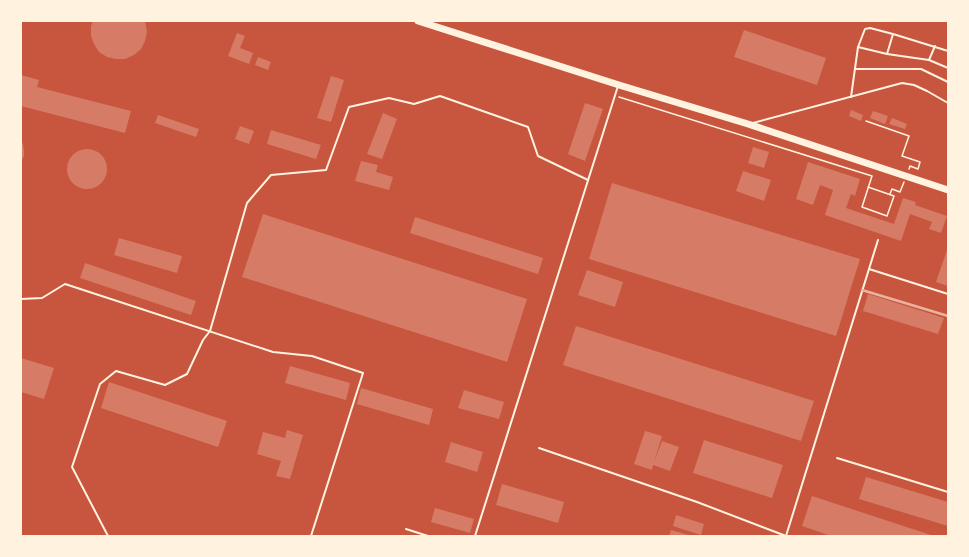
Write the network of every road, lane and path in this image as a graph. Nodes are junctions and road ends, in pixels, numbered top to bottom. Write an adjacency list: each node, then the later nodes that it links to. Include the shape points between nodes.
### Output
1 (418, 21): 11 (highway)
2 (893, 34): 3 (lane); 4 (lane, via 865,29); 6 (lane)
3 (935, 46): 5 (lane); 7 (lane)
4 (858, 47): 6 (lane); 9 (lane)
5 (948, 51)
6 (887, 54): 7 (lane)
7 (929, 60): 8 (lane)
8 (948, 68)
9 (855, 69): 10 (lane, via 921,69); 13 (lane)
10 (948, 82)
11 (619, 85): 12 (lane); 16 (highway)
12 (615, 96): 18 (lane); 19 (path, via 872,176)
13 (851, 97): 14 (lane, via 902,83 927,90); 16 (lane)
14 (948, 103)
15 (866, 121): 17 (path, via 909,136 902,156 920,162 918,169)
16 (748, 124): 20 (highway)
17 (910, 166)
18 (588, 180): 27 (lane, via 538,156 528,127 440,96 414,104 389,98 349,107 326,170 271,175 247,203); 35 (lane)
19 (868, 187): 22 (path); 22 (path, via 862,207 887,216 894,196)
20 (948, 190)
21 (900, 192): 22 (path, via 892,190)
22 (890, 194)
23 (878, 240): 24 (lane)
24 (869, 269): 25 (lane); 36 (lane)
25 (948, 294)
26 (21, 299): 27 (lane, via 42,298 64,284)
27 (210, 331): 32 (lane, via 186,374 165,385 116,371 100,384 72,467); 33 (lane, via 273,352 312,356 363,373)
28 (539, 448): 36 (lane)
29 (837, 458): 30 (lane)
30 (948, 492)
31 (406, 529): 34 (lane)
32 (108, 536)
33 (311, 536)
34 (428, 536)
35 (475, 536)
36 (787, 536)

